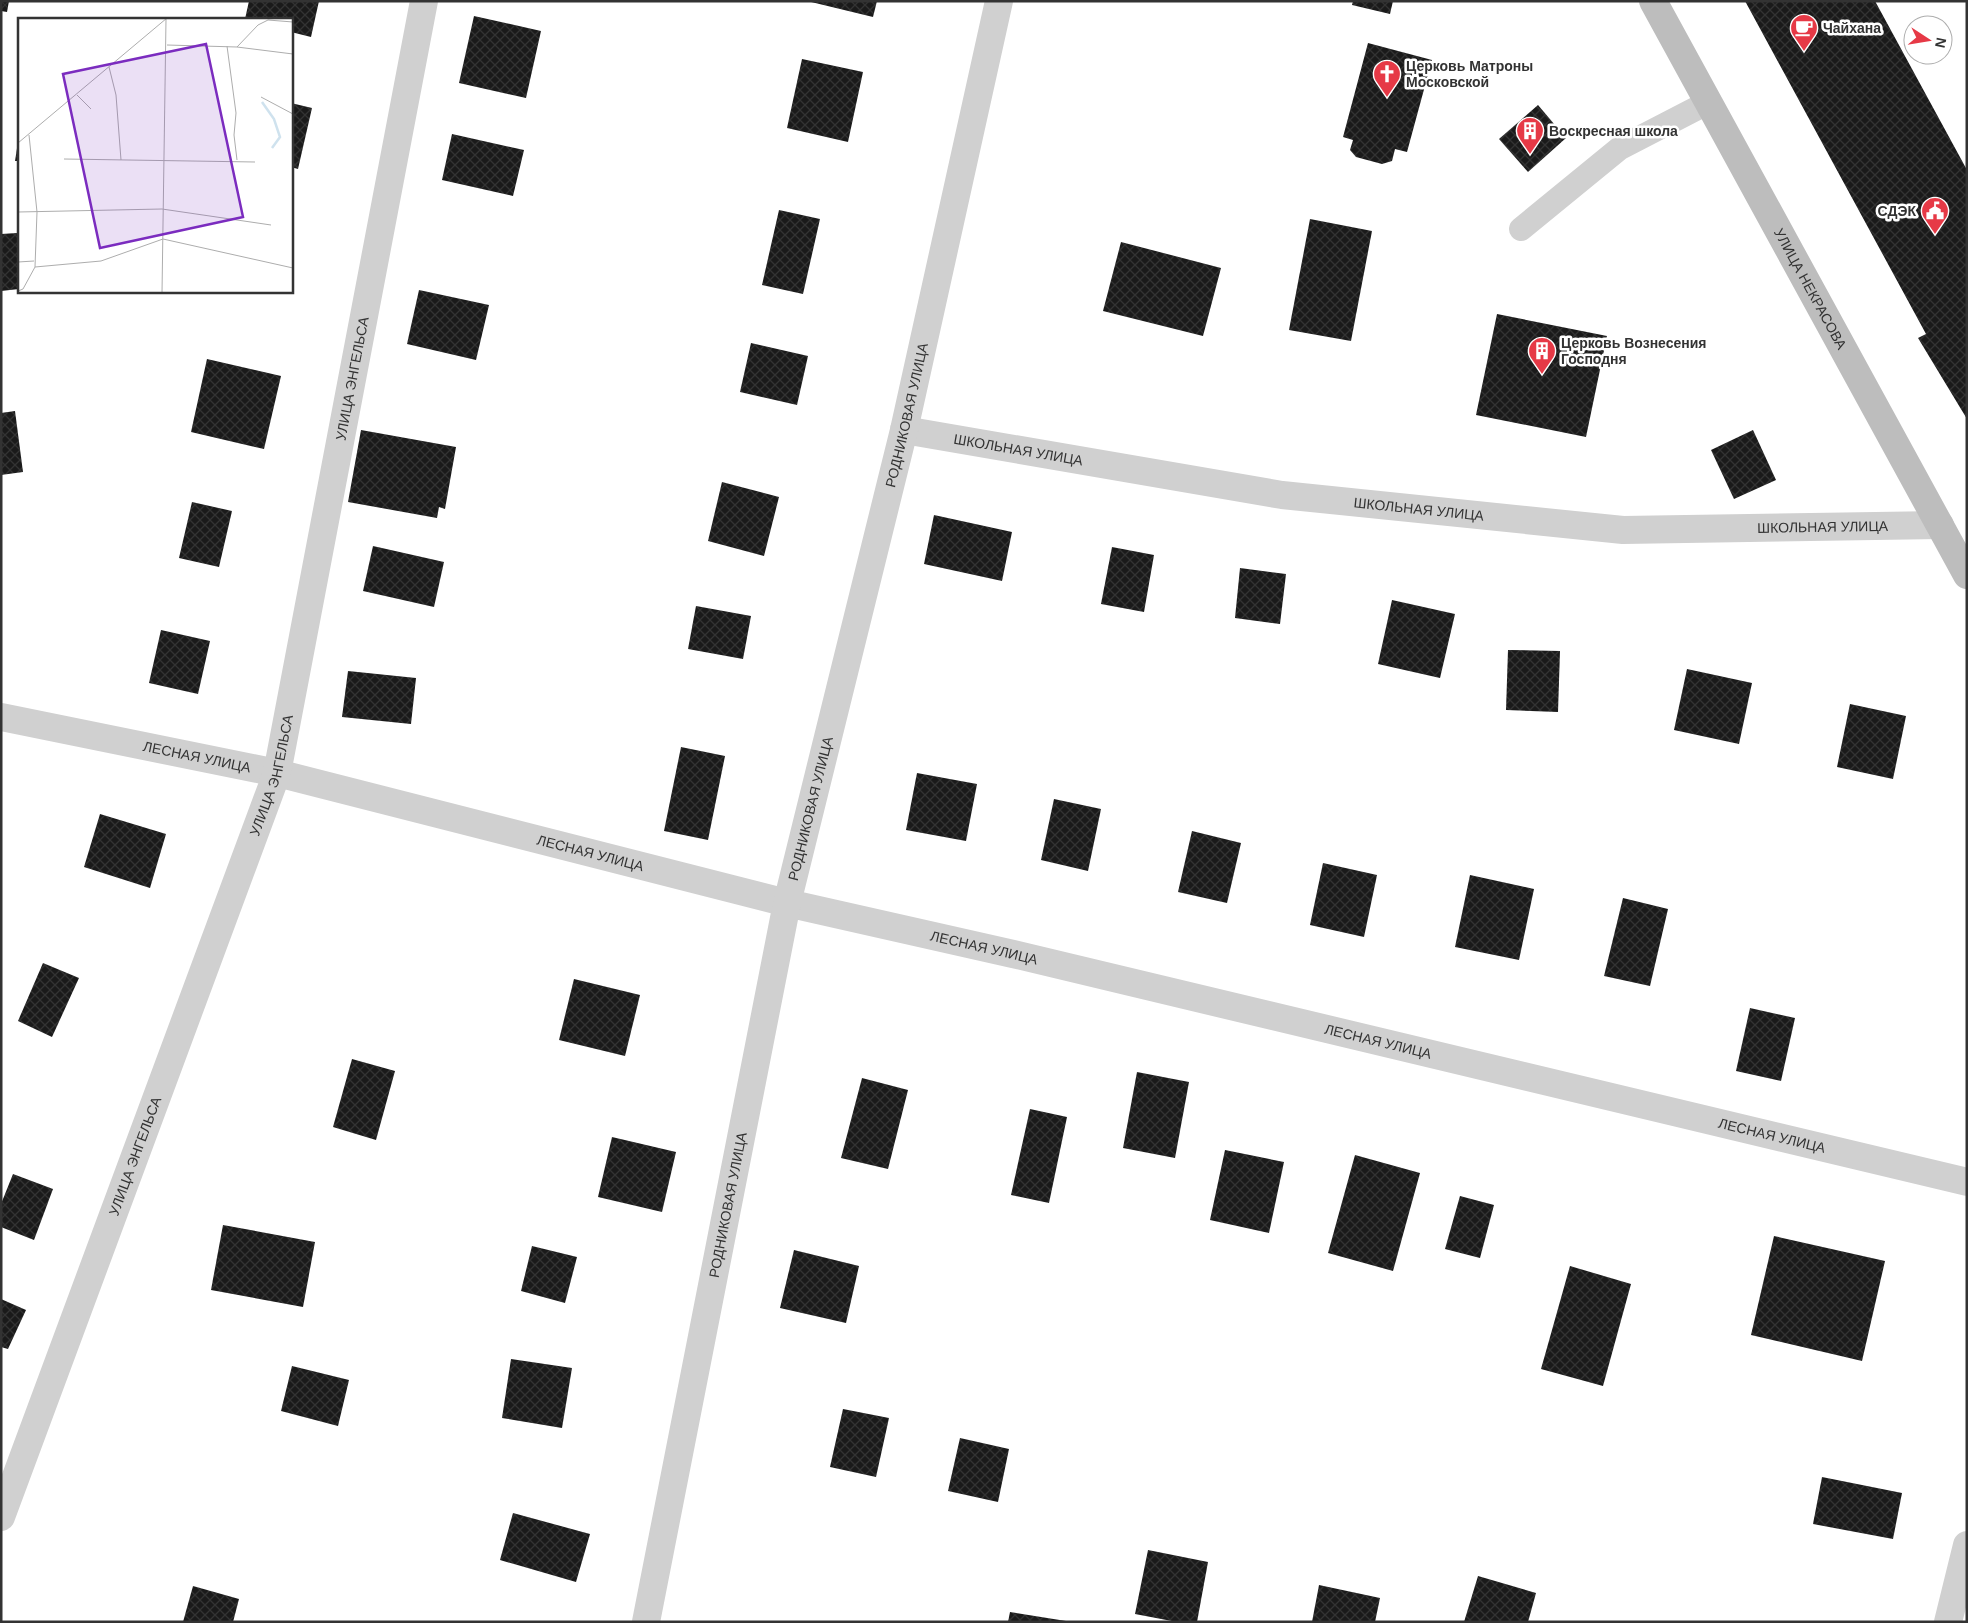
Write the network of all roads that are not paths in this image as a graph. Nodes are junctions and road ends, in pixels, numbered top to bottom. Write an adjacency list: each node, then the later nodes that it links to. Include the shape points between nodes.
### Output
1 (424, 1): 10 (street, УЛИЦА ЭНГЕЛЬСА)
2 (999, 1): 6 (street, РОДНИКОВАЯ УЛИЦА)
3 (1653, 1): 4 (street, УЛИЦА НЕКРАСОВА)
4 (1707, 103): 5 (lane, via 1620,148); 7 (street, УЛИЦА НЕКРАСОВА)
5 (1521, 229)
6 (904, 430): 7 (street, ШКОЛЬНАЯ УЛИЦА, via 1282,495 1623,530); 11 (street, РОДНИКОВАЯ УЛИЦА)
7 (1940, 525): 8 (street, УЛИЦА НЕКРАСОВА)
8 (1967, 575)
9 (1, 717): 10 (street, ЛЕСНАЯ УЛИЦА)
10 (277, 772): 11 (street, ЛЕСНАЯ УЛИЦА); 13 (street, УЛИЦА ЭНГЕЛЬСА)
11 (787, 903): 12 (street, ЛЕСНАЯ УЛИЦА); 15 (street, РОДНИКОВАЯ УЛИЦА)
12 (1967, 1182)
13 (1, 1517)
14 (1967, 1545): 16 (street)
15 (646, 1622)
16 (1948, 1622)

